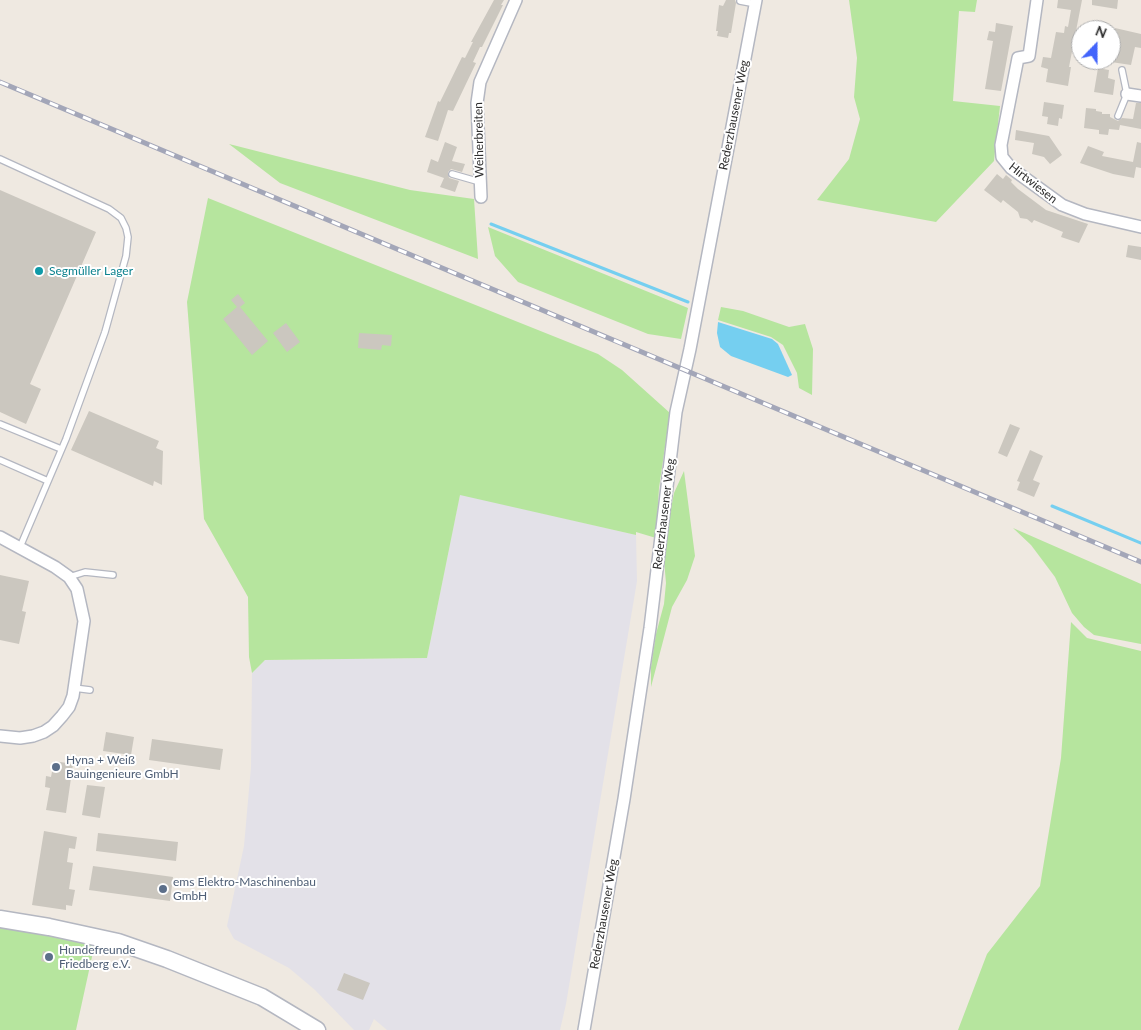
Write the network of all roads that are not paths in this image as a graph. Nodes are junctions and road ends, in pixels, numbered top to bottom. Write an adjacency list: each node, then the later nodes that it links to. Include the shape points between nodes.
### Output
1 (516, 0): 11 (street, Weiherbreiten, via 480,82 477,103)
2 (1036, 0): 13 (street, Hirtwiesen, via 1028,56 1018,58 1002,157 1011,168 1062,204 1085,214)
3 (740, 1): 4 (lane)
4 (756, 2): 27 (street, Rederzhausener Weg, via 676,412 648,638)
5 (1122, 70): 6 (lane)
6 (1127, 94): 7 (street); 8 (lane)
7 (1141, 96)
8 (1118, 116)
9 (0, 159): 15 (lane, via 109,209 121,218 126,228 126,256 105,332)
10 (452, 174): 11 (lane)
11 (480, 182): 12 (street, Weiherbreiten)
12 (481, 197)
13 (1141, 226)
14 (0, 424): 15 (lane)
15 (61, 449): 17 (lane)
16 (0, 460): 17 (lane)
17 (48, 481): 19 (lane)
18 (0, 537): 19 (street)
19 (20, 547): 21 (street)
20 (113, 575): 21 (lane, via 85,572)
21 (69, 577): 23 (street, via 77,589 84,621)
22 (90, 690): 23 (lane)
23 (74, 692): 24 (street, via 69,707 44,732 20,738)
24 (0, 736)
25 (0, 919): 26 (main road, via 118,942 262,997)
26 (317, 1030)
27 (584, 1030)

